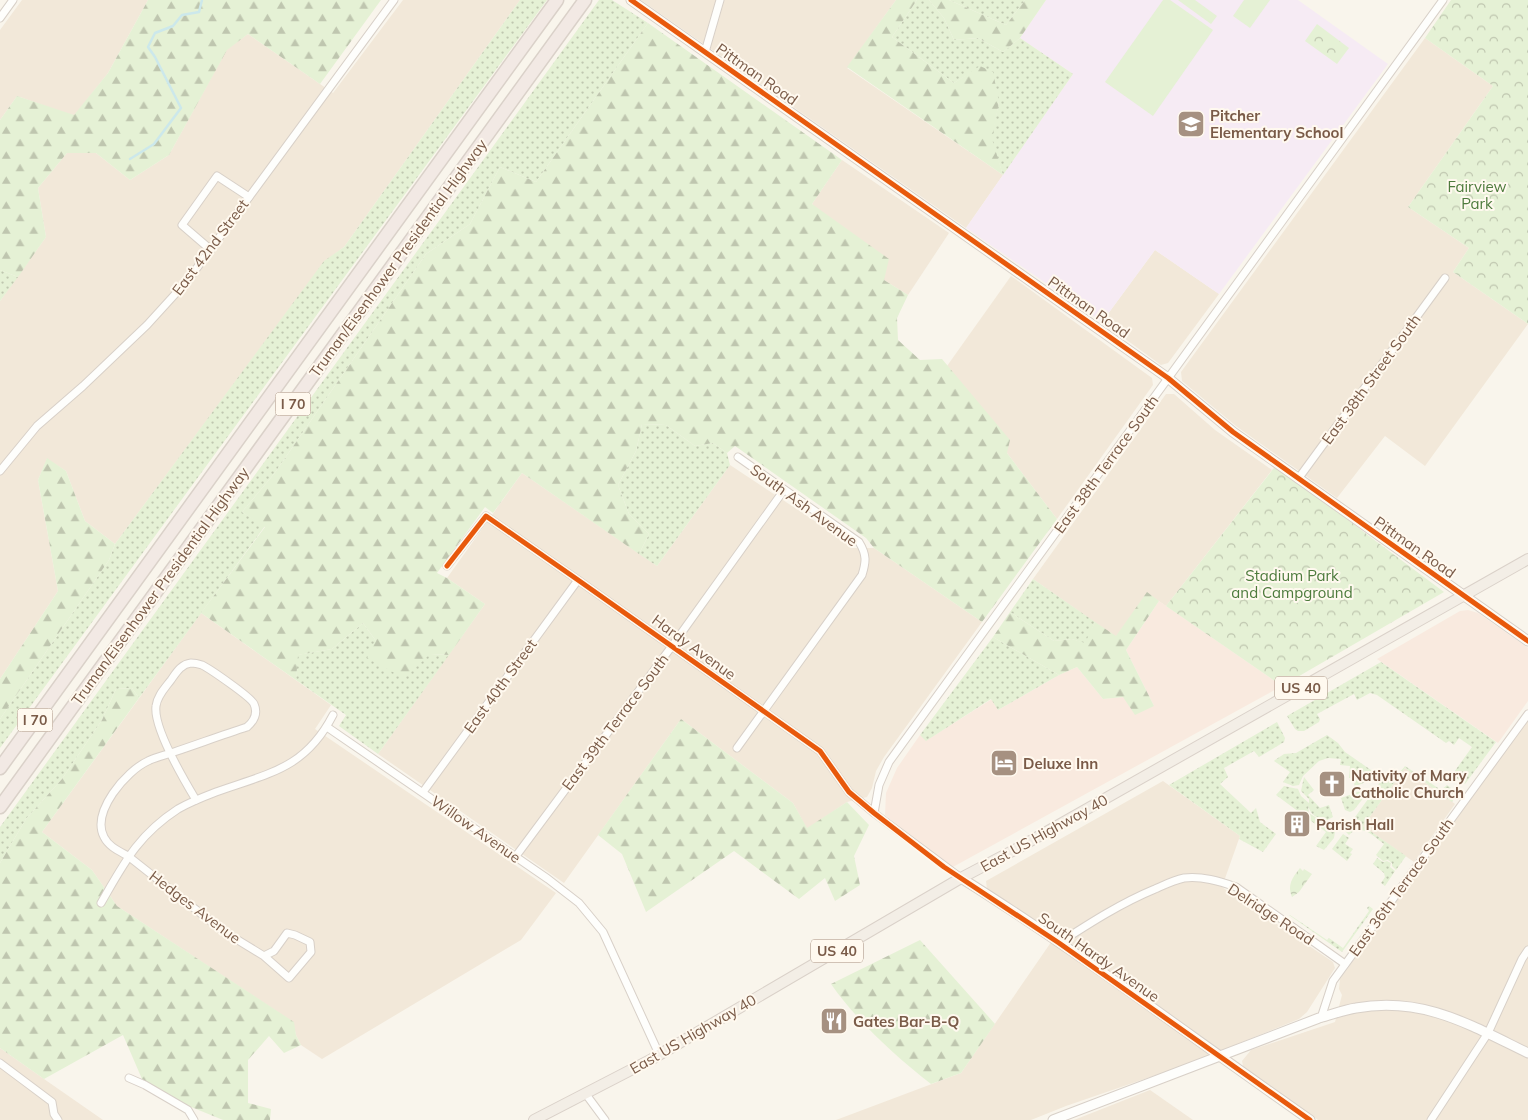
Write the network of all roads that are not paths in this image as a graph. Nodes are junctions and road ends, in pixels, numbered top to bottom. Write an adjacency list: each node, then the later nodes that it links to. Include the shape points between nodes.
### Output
1 (13, 0): 8 (street)
2 (394, 0): 10 (street, East 42nd Street)
3 (557, 0): 30 (highway, Truman/Eisenhower Presidential Highway / I 70)
4 (585, 0): 33 (highway, Truman/Eisenhower Presidential Highway / I 70)
5 (631, 0): 9 (street, Pittman Road)
6 (720, 0): 9 (street)
7 (1443, 0): 13 (street, East 38th Terrace South)
8 (0, 18)
9 (705, 52): 13 (street, Pittman Road)
10 (250, 197): 11 (street, East 42nd Street); 11 (street, via 217,176 182,225)
11 (211, 250): 15 (street, East 42nd Street, via 147,325 37,426)
12 (1445, 278): 16 (street, East 38th Street South)
13 (1168, 378): 16 (street, Pittman Road, via 1233,432); 34 (street, East 38th Terrace South, via 889,762 879,784)
14 (738, 458): 17 (street, South Ash Avenue)
15 (0, 471)
16 (1298, 479): 21 (street, Pittman Road)
17 (784, 490): 23 (street, East 39th Terrace South); 24 (street, South Ash Avenue, via 859,542 865,551 866,562 862,576)
18 (1528, 559): 21 (main road, East US Highway 40 / US 40)
19 (448, 566): 20 (street, Hardy Avenue, via 486,516)
20 (578, 580): 23 (street, Hardy Avenue); 31 (street, East 40th Street)
21 (1464, 596): 22 (street, Pittman Road); 37 (main road, East US Highway 40 / US 40)
22 (1528, 641)
23 (672, 646): 24 (street, Hardy Avenue); 36 (street, East 39th Terrace South)
24 (764, 712): 28 (street); 34 (street, Hardy Avenue, via 820,751 849,792)
25 (1528, 714): 42 (street, East 36th Terrace South)
26 (333, 715): 27 (street)
27 (327, 727): 31 (street, Willow Avenue); 32 (street, via 309,750 286,767)
28 (737, 748)
29 (170, 754): 29 (street, via 156,718 156,705 159,695 178,670 189,664 202,665 254,703 255,716 246,727); 32 (street); 35 (street, Hedges Avenue, via 149,760 137,768 116,788 102,813 104,838)
30 (0, 768)
31 (423, 792): 36 (street, Willow Avenue)
32 (196, 800): 35 (street, via 158,824)
33 (0, 807)
34 (874, 814): 37 (street, South Hardy Avenue)
35 (128, 856): 38 (street); 41 (street, Hedges Avenue, via 224,930)
36 (516, 856): 45 (street, Willow Avenue, via 579,903 603,932)
37 (961, 878): 39 (street, South Hardy Avenue); 45 (main road, East US Highway 40 / US 40)
38 (101, 903)
39 (1059, 943): 42 (street, Delridge Road, via 1132,898 1182,878 1195,878 1236,887); 47 (street, South Hardy Avenue)
40 (1528, 950): 44 (street)
41 (264, 956): 41 (street, Hedges Avenue, via 274,951 287,933 310,942 311,952 290,978)
42 (1345, 964): 43 (street, East 36th Terrace South, via 1333,982)
43 (1320, 1018): 44 (street, via 1356,1008 1394,1005 1425,1009); 47 (street)
44 (1488, 1033): 46 (street); 57 (street)
45 (659, 1054): 50 (main road, East US Highway 40 / US 40)
46 (1528, 1054)
47 (1218, 1056): 55 (street); 56 (street, South Hardy Avenue)
48 (0, 1063): 51 (street, via 52,1102)
49 (129, 1078): 52 (street, via 188,1110)
50 (585, 1093): 53 (main road, East US Highway 40 / US 40); 54 (street)
51 (58, 1120)
52 (194, 1120)
53 (534, 1120)
54 (605, 1120)
55 (1053, 1120)
56 (1310, 1120)
57 (1431, 1120)

